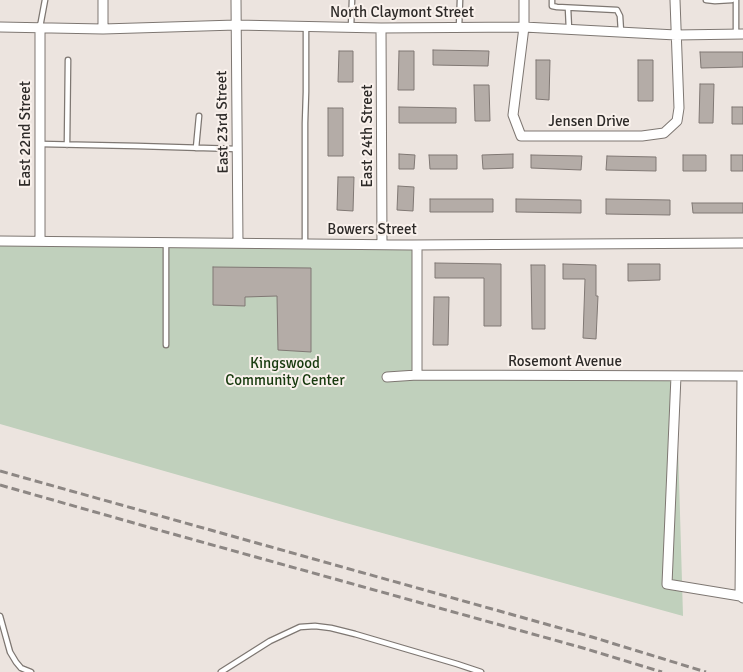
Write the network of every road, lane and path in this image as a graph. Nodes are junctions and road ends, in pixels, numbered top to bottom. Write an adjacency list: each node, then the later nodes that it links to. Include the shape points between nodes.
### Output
1 (45, 0): 15 (lane)
2 (103, 0): 21 (street)
3 (236, 0): 13 (street, East 23rd Street)
4 (352, 0): 17 (lane)
5 (460, 0): 18 (lane)
6 (524, 0): 19 (street)
7 (552, 0): 12 (lane, via 552,6)
8 (675, 0): 24 (street)
9 (706, 0): 10 (lane)
10 (732, 0)
11 (736, 0): 25 (lane)
12 (568, 8): 22 (lane); 23 (lane, via 617,10)
13 (236, 25): 16 (street, North Claymont Street); 21 (street, North Claymont Street); 31 (street, East 23rd Street)
14 (0, 27): 15 (street, North Claymont Street)
15 (40, 27): 21 (street, North Claymont Street); 28 (street, East 22nd Street)
16 (306, 27): 17 (street, North Claymont Street); 37 (lane)
17 (351, 27): 20 (street, North Claymont Street)
18 (459, 27): 19 (street, North Claymont Street); 20 (street, North Claymont Street)
19 (524, 27): 22 (street, North Claymont Street); 24 (street, Jensen Drive, via 513,115 521,136 664,134 677,121 679,108)
20 (381, 28): 38 (street, East 24th Street)
21 (103, 29)
22 (569, 29): 23 (street, North Claymont Street)
23 (621, 32): 24 (street, North Claymont Street)
24 (676, 34): 25 (street, North Claymont Street)
25 (739, 34)
26 (68, 60): 29 (lane)
27 (199, 116): 30 (lane)
28 (39, 144): 29 (lane); 33 (street, East 22nd Street)
29 (67, 145): 30 (lane)
30 (196, 148): 31 (lane)
31 (237, 149): 35 (street, East 23rd Street)
32 (0, 241): 33 (street, Bowers Street)
33 (40, 241): 34 (street, Bowers Street)
34 (166, 242): 35 (street, Bowers Street); 40 (lane)
35 (238, 243): 37 (street, Bowers Street)
36 (743, 243): 39 (street, Bowers Street)
37 (305, 244): 38 (street, Bowers Street)
38 (382, 244): 39 (street, Bowers Street)
39 (417, 245): 41 (street)
40 (166, 345)
41 (417, 375): 42 (street, Rosemont Avenue); 44 (street, Rosemont Avenue)
42 (676, 376): 43 (street, Rosemont Avenue); 45 (street, via 667,584)
43 (742, 376): 45 (street)
44 (387, 377)
45 (741, 597)
46 (0, 616): 47 (lane, via 10,652)
47 (21, 670): 48 (lane)
48 (31, 672)
49 (221, 672): 50 (lane, via 270,641 300,627 314,626 355,634)
50 (482, 672)

